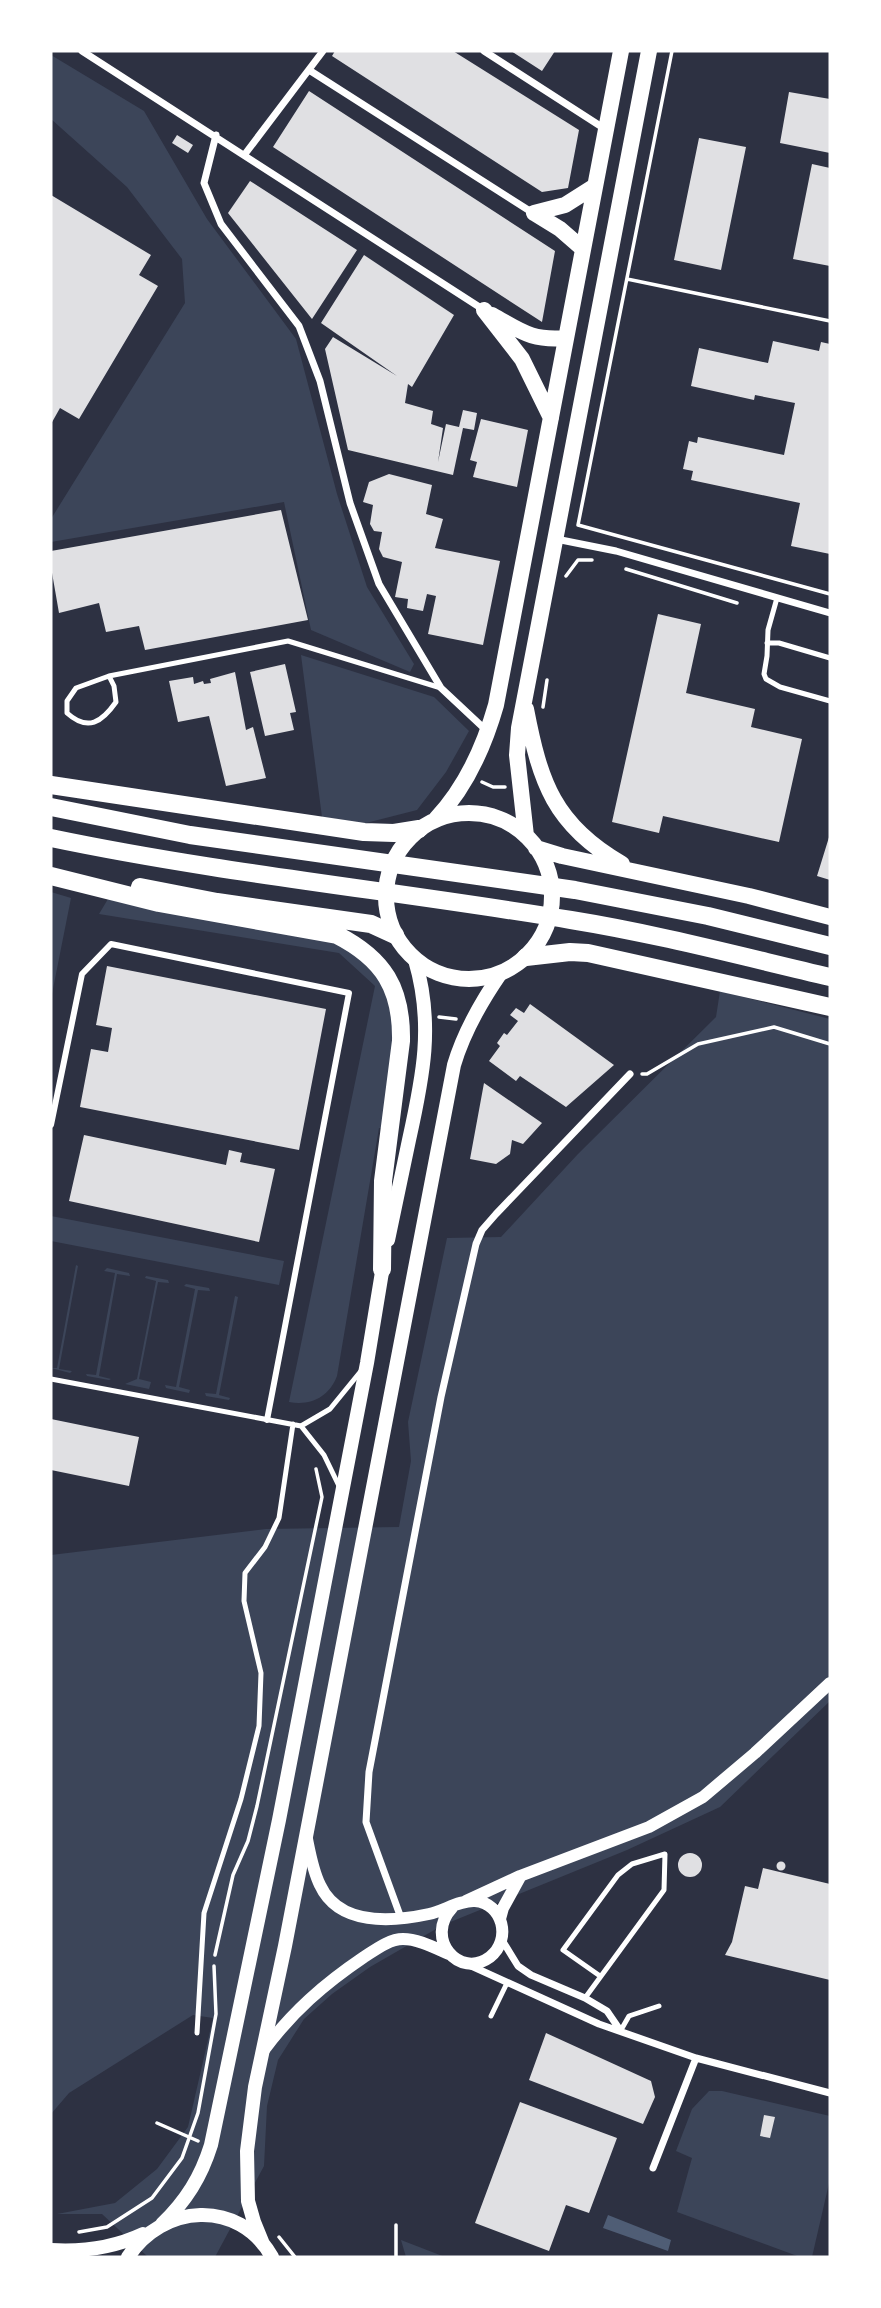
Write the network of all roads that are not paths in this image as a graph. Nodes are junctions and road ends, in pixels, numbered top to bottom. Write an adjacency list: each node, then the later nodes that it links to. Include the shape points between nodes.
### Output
1 (82, 51): 8 (street)
2 (323, 51): 6 (street)
3 (484, 51): 7 (street)
4 (621, 51): 7 (main road)
5 (649, 51): 16 (main road)
6 (309, 70): 9 (street); 11 (street)
7 (606, 130): 10 (main road)
8 (216, 135): 9 (street); 22 (street, via 204,183 221,224 299,326 320,382 350,503 379,584)
9 (245, 154): 13 (street)
10 (595, 186): 11 (main road, via 565,205); 12 (main road)
11 (534, 213): 12 (main road)
12 (583, 250): 14 (main road)
13 (484, 310): 14 (main road, via 526,335 543,340); 15 (main road, via 522,359)
14 (566, 338): 15 (main road)
15 (551, 418): 25 (main road)
16 (555, 538): 17 (street); 23 (main road)
17 (777, 598): 18 (street); 19 (lane)
18 (830, 613)
19 (768, 643): 20 (lane); 24 (lane, via 766,679)
20 (830, 658)
21 (109, 677): 21 (lane, via 76,688 67,701 67,713 88,723 104,719 116,702); 22 (lane, via 288,641)
22 (441, 688): 25 (street)
23 (524, 699): 31 (main road, via 517,755); 33 (main road, via 538,759 564,818 597,850)
24 (830, 701)
25 (488, 732): 28 (main road, via 468,776)
26 (51, 785): 29 (highway, via 364,832)
27 (51, 807): 37 (highway, via 190,835 575,890)
28 (436, 819): 29 (main road); 31 (main road, via 463,813 490,816 503,820)
29 (419, 829): 36 (main road, via 402,845 387,877 387,913)
30 (51, 838): 41 (highway, via 282,879 572,920)
31 (531, 842): 33 (main road, via 562,856); 38 (main road, via 546,866 552,898 542,937)
32 (51, 867): 36 (highway, via 217,902 371,924)
33 (633, 871): 35 (main road)
34 (51, 876): 45 (highway, via 148,901 337,935 375,961 389,979 401,1022 383,1181)
35 (830, 917)
36 (395, 935): 39 (main road)
37 (830, 946)
38 (526, 957): 40 (main road); 42 (highway, via 588,954)
39 (415, 960): 40 (main road, via 450,978 476,979); 45 (main road, via 421,978 426,1043)
40 (501, 973): 52 (main road, via 459,1048)
41 (830, 977)
42 (830, 1007)
43 (630, 1074): 56 (street, via 496,1214 476,1244 441,1397 369,1772 366,1822)
44 (51, 1125): 48 (street, via 82,974 111,944 349,993)
45 (382, 1269): 46 (main road)
46 (367, 1363): 49 (lane, via 330,1409); 50 (main road)
47 (51, 1379): 48 (lane)
48 (267, 1420): 49 (lane)
49 (297, 1425): 50 (lane, via 324,1455); 67 (lane, via 279,1518 245,1573 244,1601 261,1673 259,1726 204,1913)
50 (342, 1493): 72 (main road, via 211,2146 183,2203)
51 (830, 1683): 53 (street, via 702,1797 649,1827)
52 (305, 1832): 56 (street, via 319,1885 335,1906 367,1919); 68 (main road)
53 (520, 1876): 54 (street); 57 (street)
54 (466, 1901): 55 (street); 57 (street, via 483,1903)
55 (452, 1908): 56 (street); 59 (street, via 440,1930)
56 (401, 1919)
57 (500, 1919): 58 (street)
58 (502, 1940): 60 (street, via 482,1961); 63 (street, via 518,1966)
59 (450, 1954): 60 (street); 68 (street, via 404,1938 386,1943 314,1994)
60 (463, 1962): 62 (street)
61 (600, 1976): 61 (lane, via 664,1890 665,1854 632,1864 618,1875 563,1950); 63 (lane)
62 (507, 1983): 65 (lane); 66 (street)
63 (585, 1998): 66 (street, via 607,2011)
64 (659, 2006): 66 (lane, via 629,2016)
65 (491, 2016)
66 (621, 2030): 69 (street)
67 (197, 2033)
68 (262, 2053): 74 (main road, via 247,2157 248,2201)
69 (696, 2058): 70 (street); 71 (street)
70 (830, 2093)
71 (653, 2168)
72 (158, 2226): 73 (main road, via 105,2248); 74 (main road, via 194,2215 216,2216 247,2229); 75 (main road)
73 (51, 2250)
74 (270, 2253)
75 (128, 2257)

